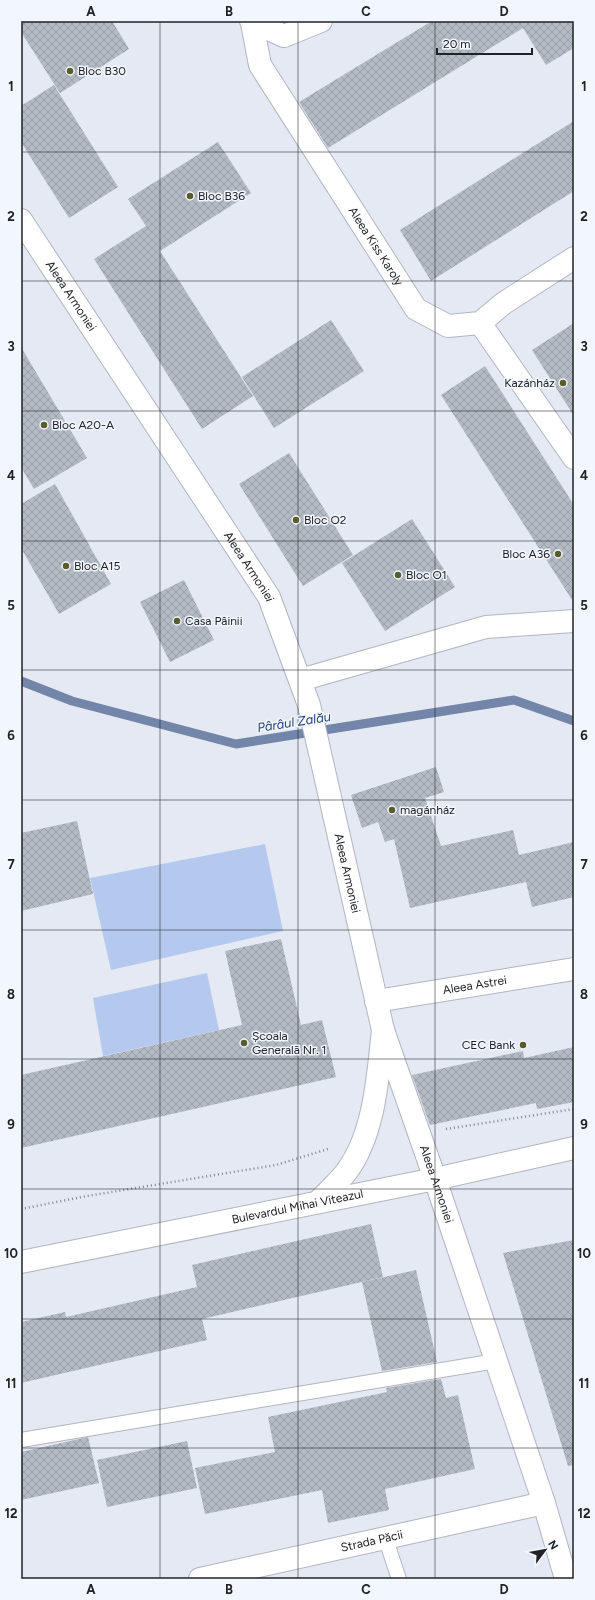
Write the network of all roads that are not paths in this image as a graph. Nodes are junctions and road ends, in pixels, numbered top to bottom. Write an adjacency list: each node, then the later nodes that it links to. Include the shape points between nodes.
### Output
1 (321, 21): 2 (street, via 284,36)
2 (251, 22): 5 (street, Aleea Kiss Karoly, via 260,65 416,309 448,326)
3 (21, 220): 8 (street, Aleea Armoniei, via 269,597)
4 (574, 258): 5 (street, via 504,303)
5 (480, 323): 6 (street)
6 (574, 458)
7 (574, 620): 8 (street, via 486,627)
8 (300, 680): 10 (street, Aleea Armoniei, via 323,761)
9 (574, 968): 10 (street, Aleea Astrei)
10 (376, 1001): 11 (street, Aleea Armoniei)
11 (383, 1030): 13 (street, Aleea Armoniei); 14 (street, via 376,1092 365,1138 347,1170)
12 (574, 1148): 13 (street, Bulevardul Mihai Viteazul)
13 (435, 1179): 14 (street, Bulevardul Mihai Viteazul); 16 (street, Aleea Armoniei)
14 (318, 1202): 15 (street, Bulevardul Mihai Viteazul)
15 (21, 1262)
16 (496, 1361): 17 (lane); 18 (street, Aleea Armoniei)
17 (21, 1440)
18 (544, 1503): 19 (street, Strada Păcii); 22 (street, Aleea Armoniei)
19 (385, 1537): 20 (street, Strada Păcii); 21 (lane)
20 (200, 1579)
21 (399, 1579)
22 (566, 1579)

